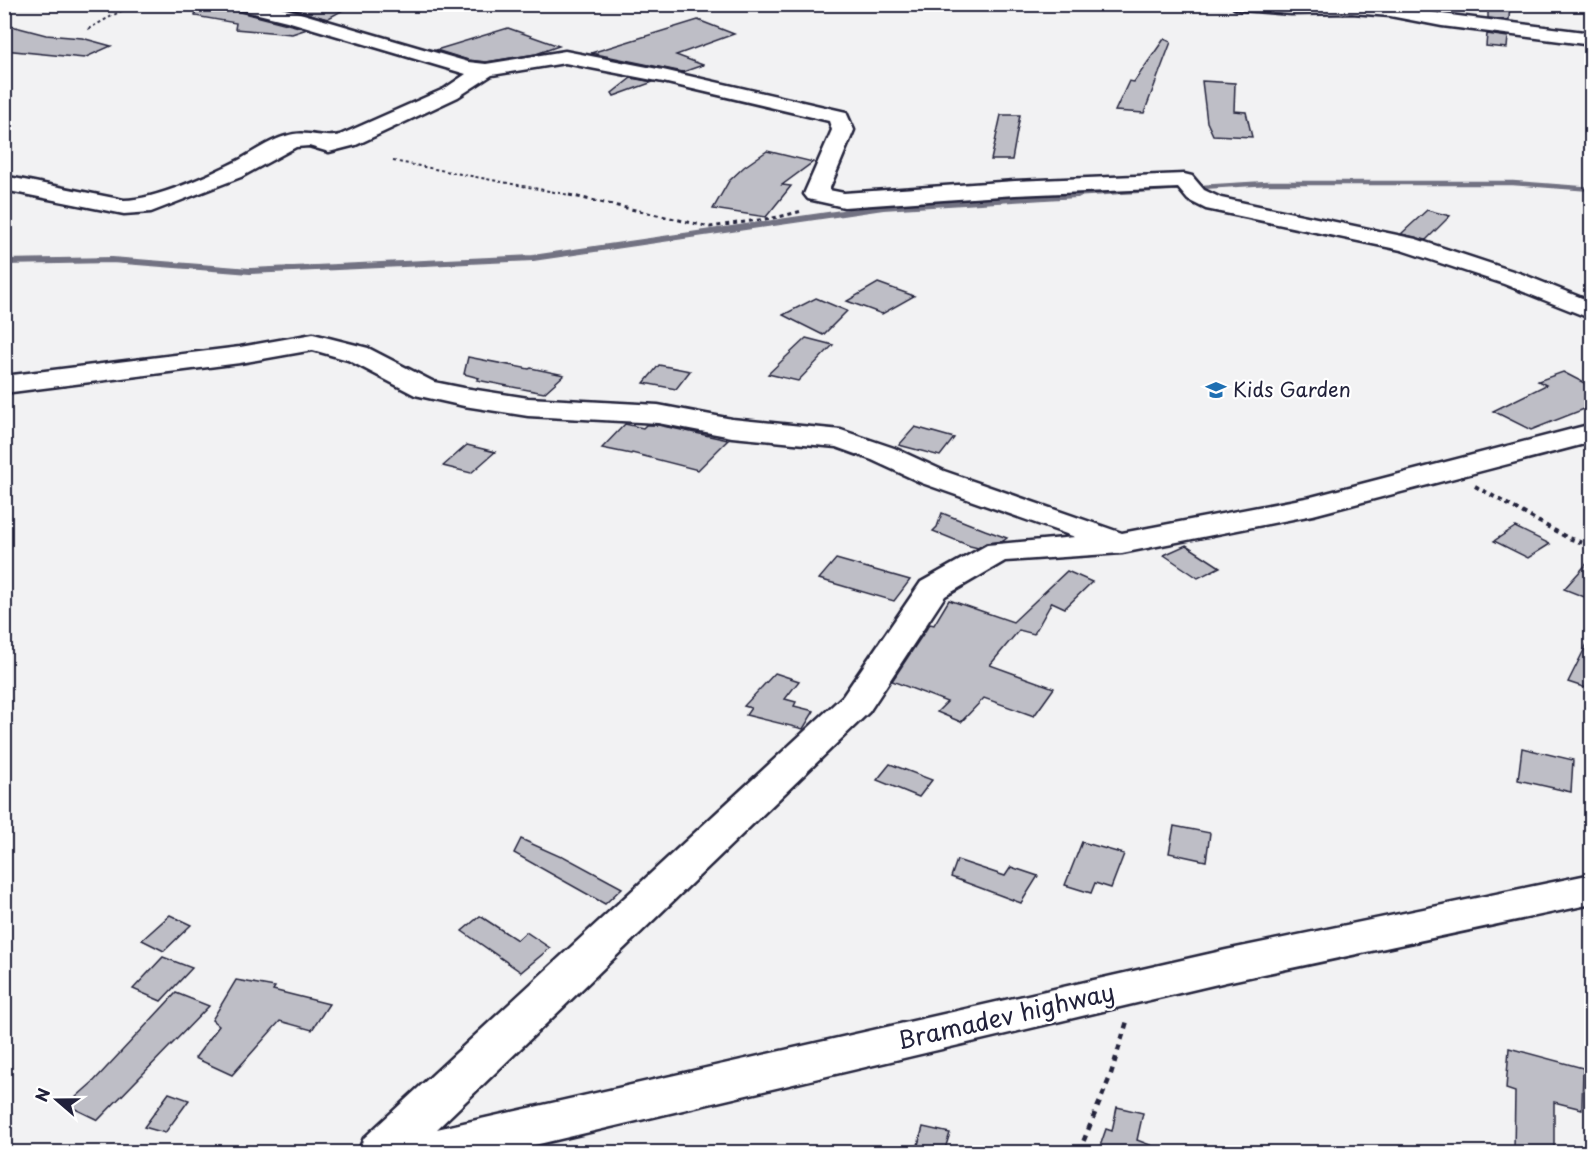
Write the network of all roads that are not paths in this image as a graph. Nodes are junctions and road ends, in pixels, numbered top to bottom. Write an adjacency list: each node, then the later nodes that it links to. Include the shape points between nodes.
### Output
1 (240, 4): 4 (street, via 466,68)
2 (1241, 4): 3 (street, via 1390,10)
3 (1592, 39)
4 (486, 70): 5 (street, via 451,93 348,140 329,145 310,139 291,141 233,172 143,207 124,207); 6 (street, via 565,57 838,117 843,130 816,194 844,200 1184,181 1196,195 1214,204 1407,244 1513,279)
5 (4, 183)
6 (1592, 311)
7 (4, 385): 9 (street, via 240,356 314,342 358,354 425,389 464,397 528,407 658,414 732,429 841,438 933,477)
8 (1592, 433): 9 (street, via 1313,506)
9 (1122, 543): 11 (street, via 998,552 933,589 856,704)
10 (1592, 889): 12 (street, Bramadev highway, via 1138,986)
11 (381, 1152)
12 (422, 1152)

